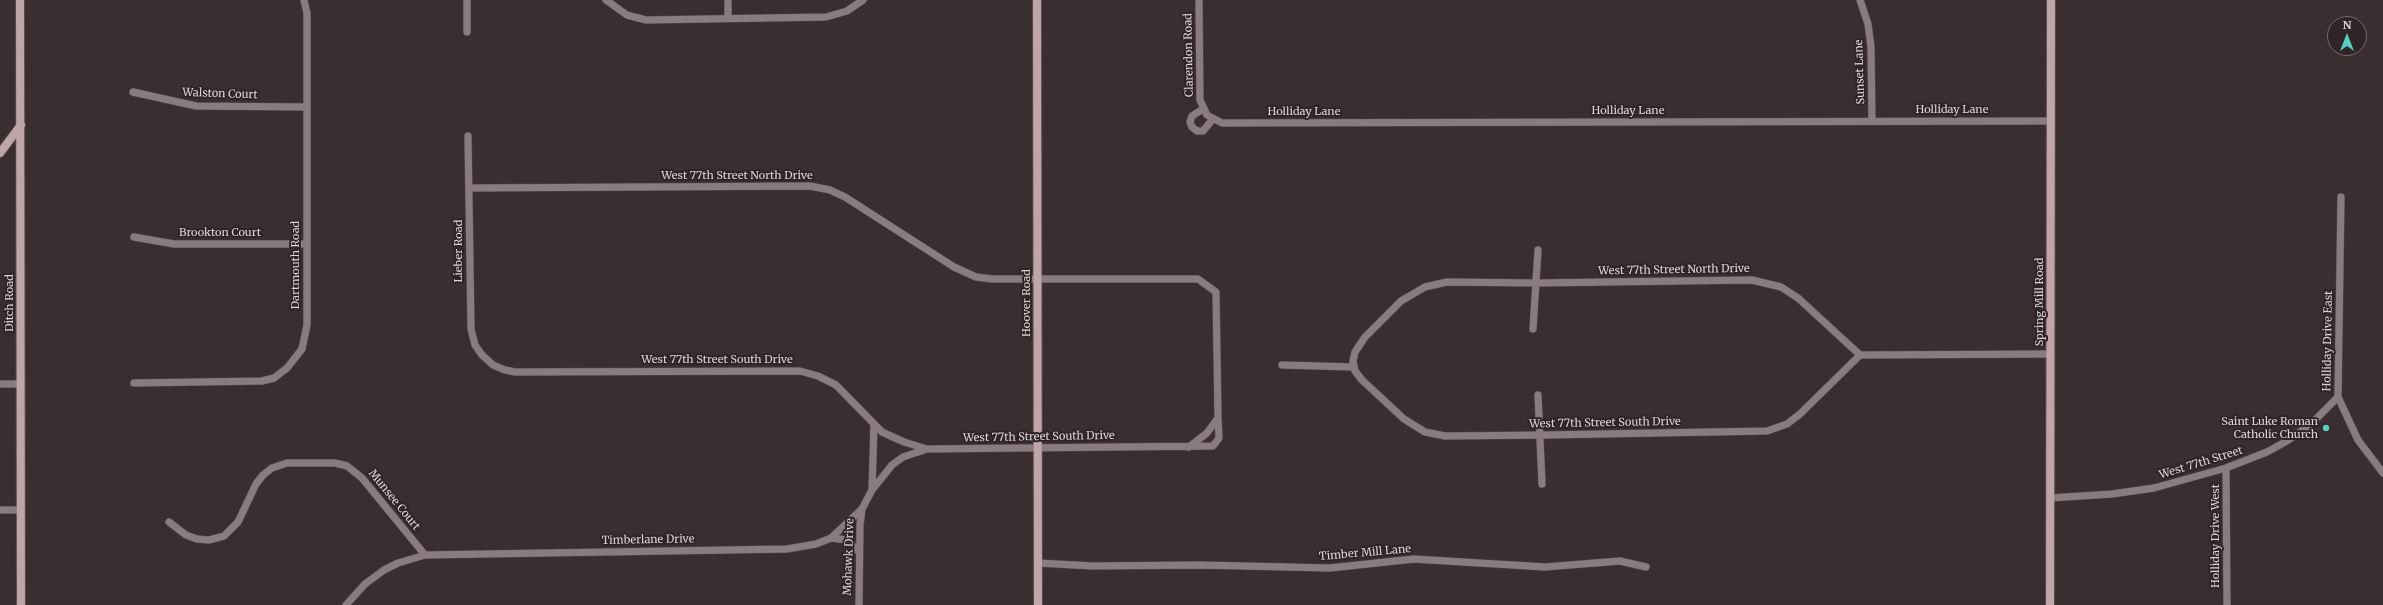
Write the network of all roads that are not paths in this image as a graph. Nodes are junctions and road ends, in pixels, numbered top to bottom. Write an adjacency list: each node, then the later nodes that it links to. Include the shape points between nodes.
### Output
1 (20, 0): 18 (street, Ditch Road)
2 (304, 0): 14 (street, Dartmouth Road, via 307,13)
3 (467, 0): 12 (street)
4 (606, 0): 11 (street, via 619,11 642,20)
5 (728, 0): 11 (street)
6 (863, 0): 11 (street, via 847,11 826,17)
7 (1037, 0): 26 (street, Hoover Road)
8 (1199, 0): 15 (street, Clarendon Road, via 1199,94)
9 (1860, 0): 17 (street, Sunset Lane, via 1871,43)
10 (2051, 0): 16 (street, Spring Mill Road)
11 (728, 18)
12 (467, 32)
13 (133, 92): 14 (street, Walston Court, via 196,106)
14 (307, 107): 24 (street, Dartmouth Road)
15 (1208, 114): 15 (street, Clarendon Road, via 1194,114 1190,122 1192,128 1205,130); 17 (street, Holliday Lane, via 1224,123)
16 (2051, 120): 17 (street, Holliday Lane); 29 (street, Spring Mill Road)
17 (1872, 121)
18 (21, 125): 20 (street); 36 (street, Ditch Road)
19 (468, 136): 21 (street, Lieber Road)
20 (0, 153)
21 (470, 188): 26 (street, West 77th Street North Drive, via 810,186 845,196 965,273 992,279); 31 (street, Lieber Road, via 471,329 475,345)
22 (2341, 197): 38 (street, Holliday Drive East)
23 (134, 237): 24 (street, Brookton Court, via 174,244)
24 (307, 244): 34 (street, Dartmouth Road, via 306,338 300,353 288,368 274,378 254,382)
25 (1538, 250): 27 (street)
26 (1038, 279): 39 (street, West 77th Street North Drive, via 1190,278 1203,281 1216,292); 42 (street, Hoover Road)
27 (1536, 284): 28 (street); 30 (street, West 77th Street North Drive, via 1752,280 1765,282 1785,289 1806,303 1847,346); 32 (street, West 77th Street North Drive, via 1447,282 1425,287 1411,294 1374,327 1357,348)
28 (1533, 329)
29 (2051, 354): 30 (street); 49 (street, Spring Mill Road)
30 (1860, 355): 41 (street, West 77th Street South Drive, via 1800,414 1787,424 1767,431)
31 (487, 361): 40 (street, West 77th Street South Drive, via 515,372 800,370 836,385)
32 (1354, 364): 33 (street); 41 (street, West 77th Street South Drive, via 1362,380 1404,419 1425,432 1445,436)
33 (1282, 365)
34 (134, 383)
35 (0, 384): 36 (street)
36 (21, 384): 52 (street, Ditch Road)
37 (1538, 395): 41 (street)
38 (2338, 397): 45 (street, West 77th Street, via 2310,425 2288,441); 46 (street, Holliday Drive East, via 2358,440)
39 (1218, 418): 43 (street, via 1207,433); 43 (street, West 77th Street South Drive, via 1218,443 1213,446)
40 (874, 424): 44 (street, West 77th Street South Drive, via 892,437); 48 (street)
41 (1540, 435): 47 (street)
42 (1038, 447): 43 (street, West 77th Street South Drive); 44 (street, West 77th Street South Drive); 57 (street, Hoover Road)
43 (1189, 447)
44 (927, 449): 48 (street, Timberlane Drive, via 903,457 892,465)
45 (2226, 468): 49 (street, West 77th Street, via 2154,488); 64 (street, Holliday Drive West)
46 (2383, 473)
47 (1542, 484)
48 (872, 490): 50 (street, Timberlane Drive)
49 (2050, 498): 63 (street, Spring Mill Road)
50 (862, 509): 54 (street, Timberlane Drive); 55 (street, Mohawk Drive)
51 (0, 510): 52 (street)
52 (21, 510): 59 (street, Ditch Road)
53 (169, 522): 56 (street, Munsee Court, via 186,535 197,539 208,540 224,536 238,522 256,484 272,468 287,463 335,463 347,466 362,478)
54 (831, 538): 55 (street, via 846,540); 56 (street, Timberlane Drive, via 816,544 787,549)
55 (859, 552): 61 (street, Mohawk Drive)
56 (425, 555): 60 (street, Timberlane Drive, via 384,570 365,584)
57 (1038, 563): 58 (street, Timber Mill Lane, via 1093,566 1330,568 1414,559 1545,567 1620,561); 62 (street, Hoover Road)
58 (1646, 567)
59 (21, 605)
60 (346, 605)
61 (858, 605)
62 (1038, 605)
63 (2050, 605)
64 (2227, 605)

